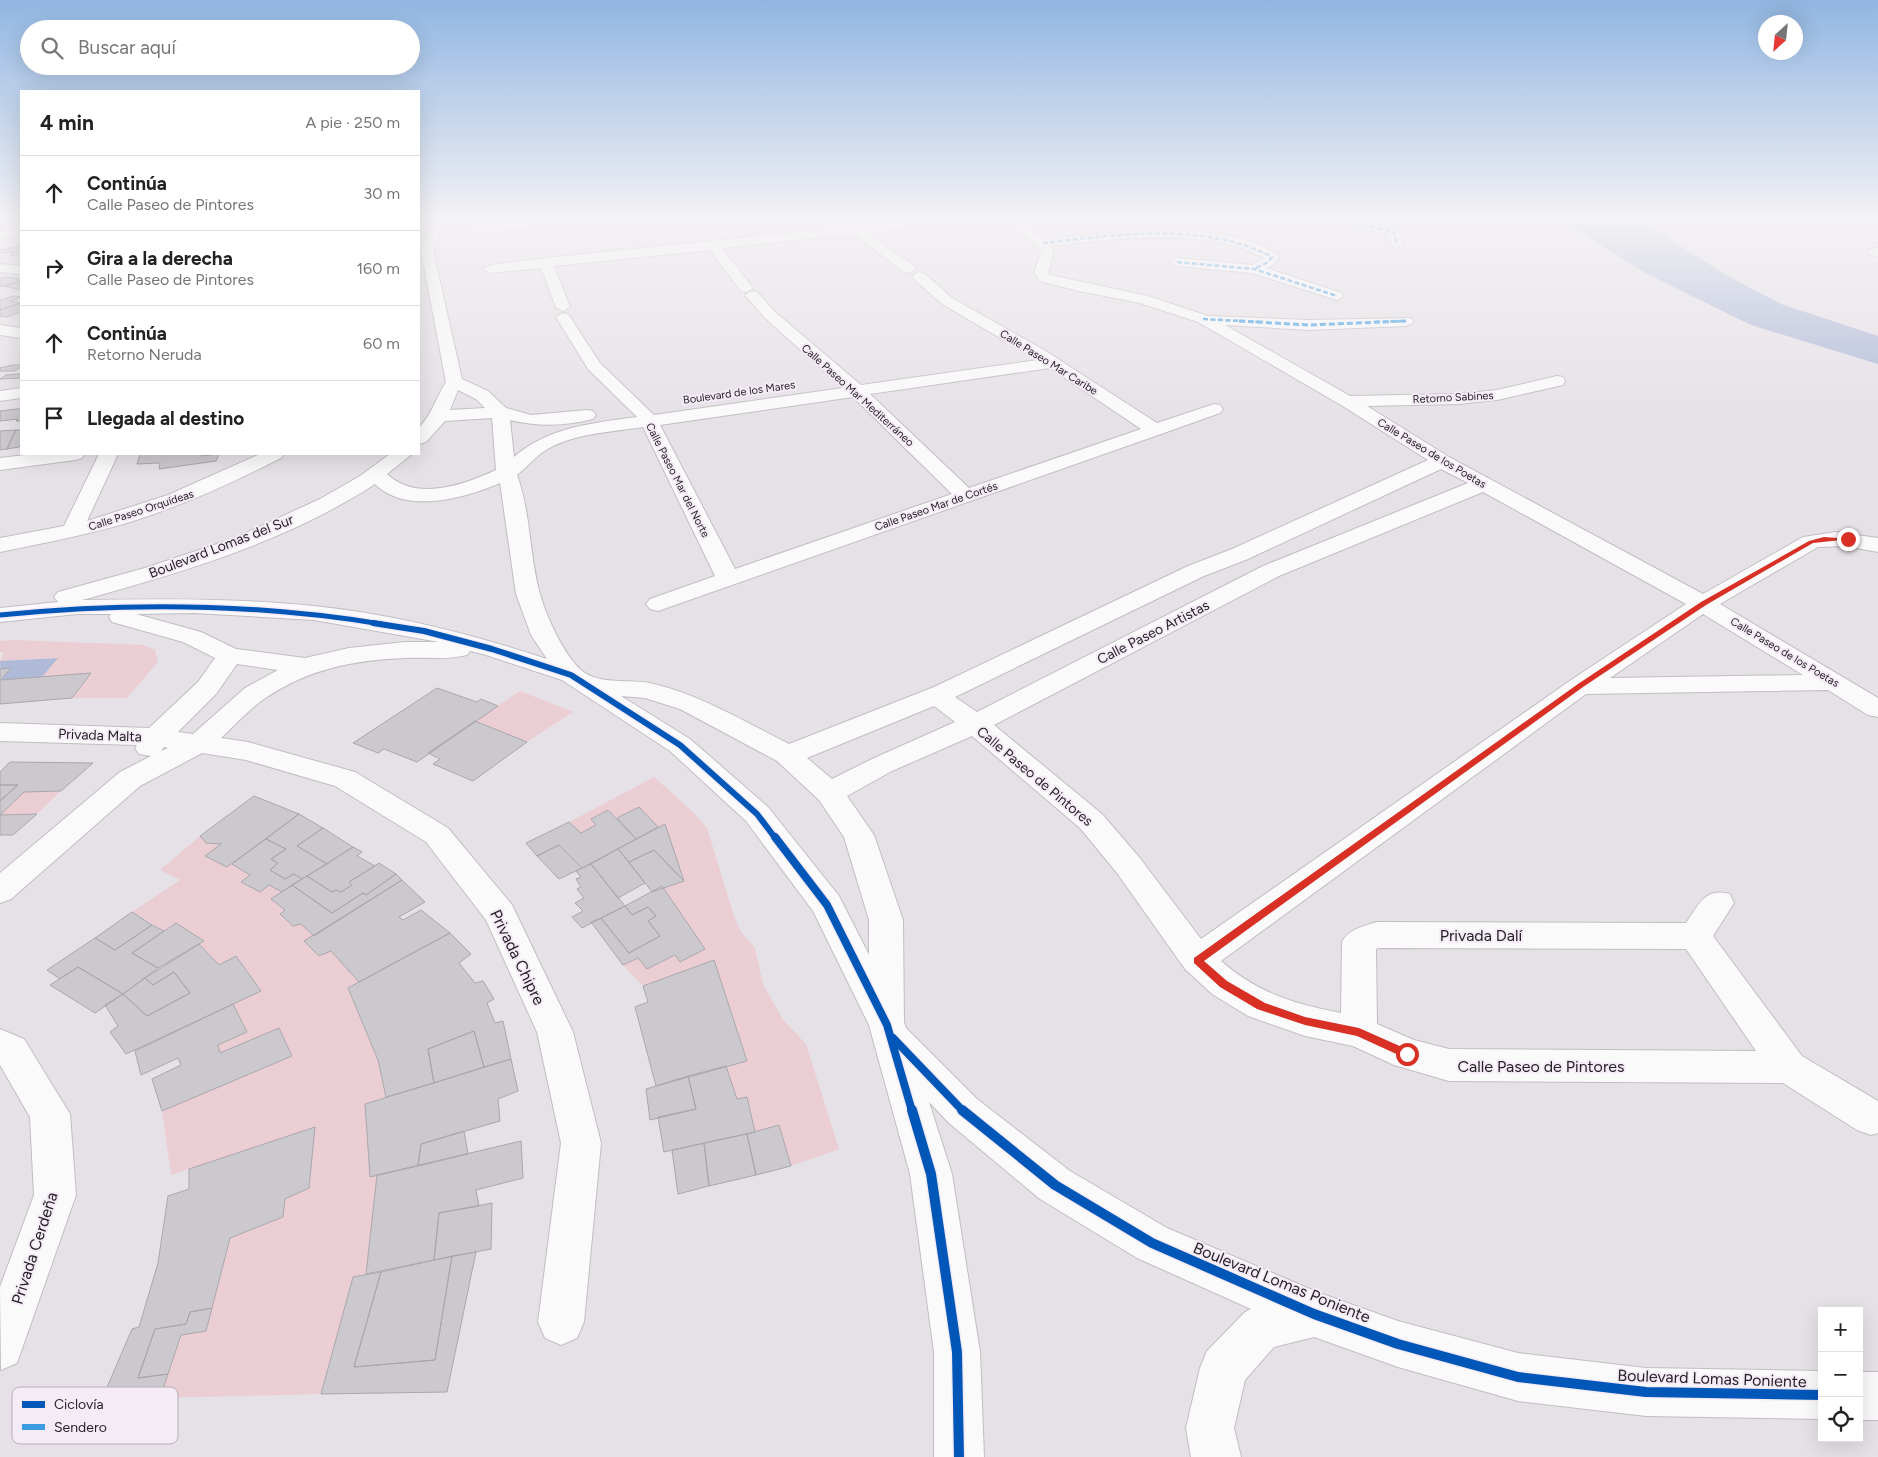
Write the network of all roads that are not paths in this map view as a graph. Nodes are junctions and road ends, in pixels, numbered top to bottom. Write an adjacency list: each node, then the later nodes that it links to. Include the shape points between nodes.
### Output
1 (435, 285): 16 (street)
2 (554, 285): 23 (street, Calle Paseo Mar del Norte, via 563,312 594,366)
3 (744, 285): 14 (street, Calle Paseo Mar Mediterráneo, via 770,315)
4 (929, 285): 12 (street, Calle Paseo Mar Caribe, via 947,301)
5 (1071, 285): 8 (street, Calle Paseo de los Poetas, via 1143,299)
6 (1303, 285): 7 (street)
7 (1337, 296)
8 (1203, 319): 9 (street, via 1309,325); 20 (street, Calle Paseo de los Poetas)
9 (1406, 320)
10 (0, 330): 11 (street)
11 (20, 332)
12 (1038, 353): 13 (street, Calle Paseo Mar Caribe); 14 (street, Boulevard de los Mares)
13 (1054, 363): 17 (street, Boulevard de los Mares); 25 (street, Calle Paseo Mar Caribe)
14 (841, 379): 17 (street, Calle Paseo Mar Mediterráneo); 23 (street, Boulevard de los Mares)
15 (1557, 381): 20 (street, Retorno Sabines, via 1497,395 1458,399)
16 (454, 382): 22 (street, via 482,395); 24 (street)
17 (856, 390): 23 (street, Boulevard de los Mares); 36 (street, Calle Paseo Mar Mediterráneo)
18 (20, 393): 19 (street)
19 (0, 396)
20 (1346, 401): 31 (street, Calle Paseo de los Poetas)
21 (1214, 409): 25 (street, Calle Paseo Mar de Cortés)
22 (500, 412): 23 (street, Boulevard de los Mares, via 532,420); 24 (street, Boulevard de los Mares); 33 (street)
23 (643, 413): 33 (street, Boulevard de los Mares, via 548,441); 43 (street, Calle Paseo Mar del Norte)
24 (440, 416): 26 (street)
25 (1155, 430): 36 (street, Calle Paseo Mar de Cortés)
26 (420, 437)
27 (68, 455): 32 (street)
28 (108, 455): 37 (street)
29 (272, 455): 37 (street, Calle Paseo Orquídeas, via 193,493 130,516)
30 (401, 455): 34 (street, Boulevard Lomas del Sur)
31 (1442, 461): 35 (street, Calle Paseo de los Poetas); 40 (street)
32 (0, 464)
33 (506, 473): 34 (street, via 477,486 427,494 396,491 383,485); 52 (street, via 513,493 528,594 543,635)
34 (377, 475): 48 (street, Boulevard Lomas del Sur, via 332,502 167,570)
35 (1484, 484): 41 (street, Calle Paseo Artistas); 46 (street, Calle Paseo de los Poetas)
36 (965, 495): 43 (street, Calle Paseo Mar de Cortés)
37 (72, 531): 38 (street, Calle Paseo Orquídeas)
38 (0, 545)
39 (1878, 545): 46 (street, via 1848,539 1811,542)
40 (1240, 554): 41 (street); 42 (street)
41 (1271, 571): 44 (street, Calle Paseo Artistas)
42 (1196, 572): 44 (street); 55 (street)
43 (728, 579): 45 (street, Calle Paseo Mar de Cortés)
44 (1232, 592): 57 (street, Calle Paseo Artistas)
45 (658, 604)
46 (1703, 604): 53 (street, Calle Paseo de los Poetas); 54 (street)
47 (77, 607): 48 (street); 49 (street, via 195,606 314,613 424,631); 50 (street, via 157,625 192,637)
48 (0, 615)
49 (492, 649): 51 (street, via 404,650 349,656); 52 (street)
50 (230, 656): 51 (street); 59 (street, via 207,688)
51 (305, 666): 60 (street, via 254,694)
52 (579, 680): 61 (street, via 648,690 689,703); 68 (street, via 680,744 757,814 827,905)
53 (1836, 682): 54 (street); 56 (street, Calle Paseo de los Poetas)
54 (1580, 686): 67 (street)
55 (937, 696): 57 (street, Calle Paseo de Pintores); 61 (street)
56 (1878, 709)
57 (975, 724): 63 (street, Calle Paseo Artistas, via 882,765); 67 (street, Calle Paseo de Pintores, via 1091,822 1128,865)
58 (0, 732): 59 (street, Privada Malta)
59 (156, 737): 60 (street, Privada Malta); 62 (street)
60 (199, 743): 62 (street); 74 (street, Privada Chipre, via 248,751 345,779 437,835 500,914 555,1032 580,1143)
61 (788, 755): 63 (street)
62 (130, 779): 64 (street)
63 (829, 793): 68 (street, via 859,835 886,920)
64 (0, 891)
65 (1718, 903): 66 (street)
66 (1695, 936): 69 (street, Privada Dalí, via 1376,934 1359,942); 71 (street)
67 (1197, 960): 69 (street, Calle Paseo de Pintores, via 1224,984 1261,1006 1305,1021)
68 (889, 1030): 73 (street, Boulevard Lomas Poniente, via 963,1111 1055,1185 1152,1243); 79 (street, via 931,1174 957,1352)
69 (1359, 1032): 71 (street, Calle Paseo de Pintores, via 1407,1054 1449,1066)
70 (0, 1044): 75 (street, Privada Cerdeña, via 11,1050 50,1114 55,1195)
71 (1789, 1067): 72 (street)
72 (1871, 1118)
73 (1314, 1314): 76 (street, Boulevard Lomas Poniente, via 1398,1344 1518,1377 1646,1392); 80 (street, via 1261,1328 1224,1368 1210,1428)
74 (561, 1322)
75 (1, 1347)
76 (1818, 1395)
77 (1863, 1396): 78 (street)
78 (1878, 1396)
79 (959, 1457)
80 (1216, 1457)

